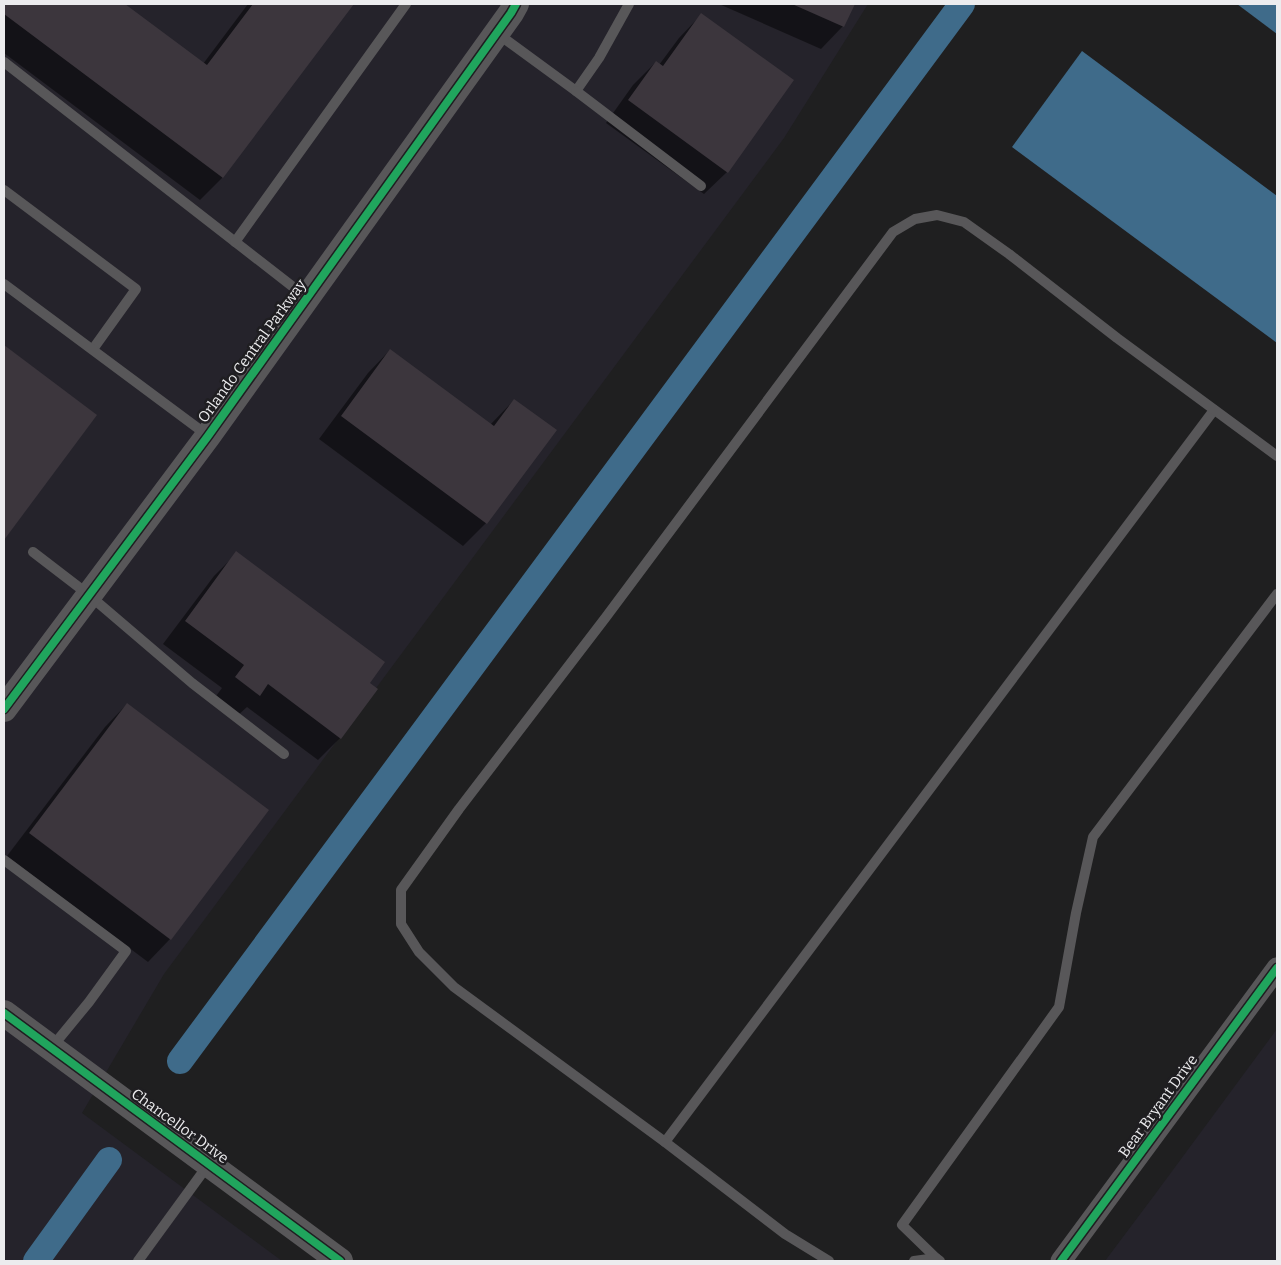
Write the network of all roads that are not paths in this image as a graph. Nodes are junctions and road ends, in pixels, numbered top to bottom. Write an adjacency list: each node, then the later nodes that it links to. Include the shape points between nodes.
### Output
1 (406, 4): 9 (lane)
2 (516, 4): 4 (street, Orlando Central Parkway)
3 (629, 4): 6 (lane)
4 (497, 34): 6 (lane); 11 (street, Orlando Central Parkway)
5 (4, 62): 9 (lane)
6 (576, 91): 7 (lane)
7 (701, 186)
8 (4, 190): 12 (lane, via 136,289)
9 (236, 242): 11 (lane)
10 (4, 284): 12 (lane)
11 (307, 298): 14 (street, Orlando Central Parkway)
12 (92, 349): 14 (lane)
13 (1214, 410): 15 (lane); 25 (lane); 25 (lane, via 964,222 937,215 915,218 892,232 459,809 401,890 401,924 418,952 454,987)
14 (208, 436): 18 (street, Orlando Central Parkway)
15 (1277, 456)
16 (33, 552): 18 (lane)
17 (1277, 594): 27 (lane, via 1093,837 1059,1007 902,1225)
18 (88, 596): 19 (street, Orlando Central Parkway); 20 (lane)
19 (4, 709)
20 (284, 754)
21 (4, 860): 24 (lane, via 126,951)
22 (1277, 968): 32 (street, Bear Bryant Drive)
23 (4, 1013): 24 (street, Chancellor Drive)
24 (51, 1048): 26 (street, Chancellor Drive)
25 (665, 1142): 30 (lane, via 785,1234)
26 (209, 1164): 28 (lane); 29 (street, Chancellor Drive)
27 (939, 1260): 31 (lane)
28 (138, 1261)
29 (340, 1261)
30 (829, 1261)
31 (914, 1261)
32 (1061, 1261)

